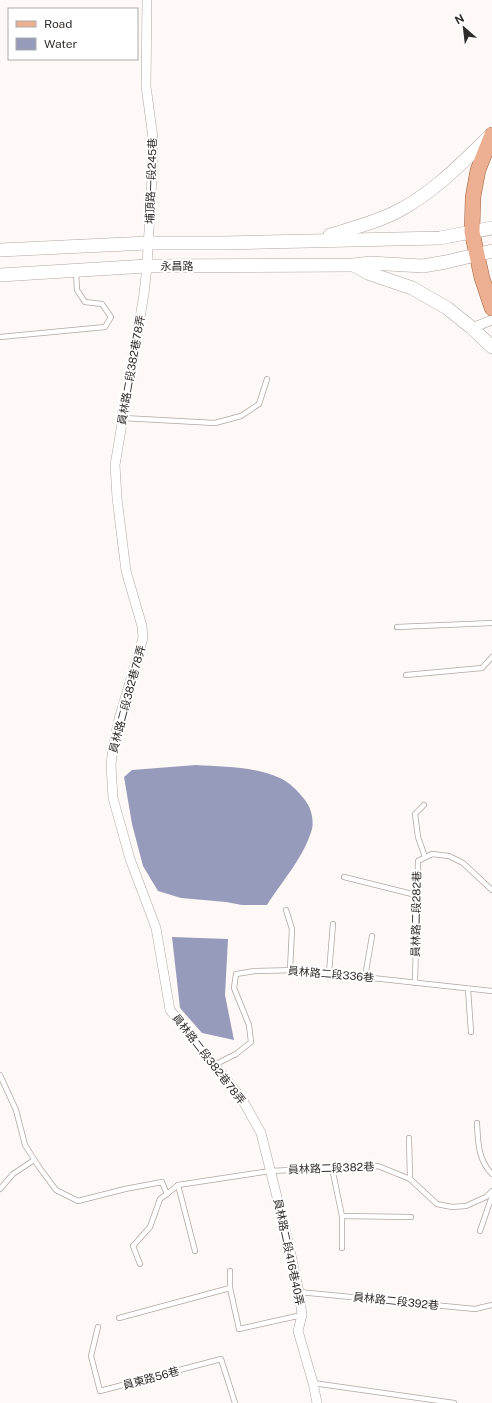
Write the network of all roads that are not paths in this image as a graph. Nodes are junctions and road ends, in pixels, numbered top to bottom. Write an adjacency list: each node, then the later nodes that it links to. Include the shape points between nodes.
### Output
1 (147, 0): 6 (street, 埔頂路一段245巷, via 146,86 154,138)
2 (492, 134): 4 (main road, via 478,170); 5 (main road, via 452,173 425,195 399,211 374,222)
3 (492, 228): 4 (main road)
4 (472, 232): 5 (main road, via 440,238); 8 (main road)
5 (314, 240): 6 (main road, 永昌路)
6 (148, 243): 7 (main road, 永昌路); 10 (street, 埔頂路一段245巷)
7 (0, 250)
8 (485, 252): 9 (main road, 永昌路, via 423,266 370,263); 13 (main road, via 482,278)
9 (354, 265): 10 (main road, 永昌路); 15 (main road, via 368,273 412,288 447,308)
10 (147, 266): 11 (main road, 永昌路); 19 (street, 員林路二段382巷78弄)
11 (76, 271): 12 (main road, 永昌路); 16 (lane, via 77,290 85,302 102,304 111,317 105,327)
12 (0, 275)
13 (492, 308)
14 (492, 320): 15 (street)
15 (472, 328): 17 (main road)
16 (0, 336)
17 (492, 347)
18 (267, 379): 19 (lane, via 259,404 235,418 215,423)
19 (123, 418): 39 (street, 員林路二段382巷78弄, via 115,465 117,498 126,571 143,638 113,747 113,798 130,859 156,928 170,1010)
20 (492, 623): 21 (lane)
21 (396, 627)
22 (492, 657): 23 (lane, via 482,668)
23 (406, 675)
24 (424, 805): 25 (lane, via 415,814 418,837)
25 (426, 857): 27 (lane, 員林路二段282巷, via 432,854 449,856 463,863); 28 (lane, 員林路二段282巷, via 418,862)
26 (344, 877): 28 (lane)
27 (492, 890)
28 (416, 895): 35 (lane, 員林路二段282巷)
29 (286, 910): 32 (lane, via 292,929)
30 (333, 924): 33 (lane)
31 (372, 936): 34 (lane)
32 (290, 970): 33 (lane, 員林路二段336巷); 39 (lane, 員林路二段336巷, via 236,974 234,988 249,1025 251,1042 236,1054)
33 (329, 973): 34 (lane, 員林路二段336巷)
34 (365, 977): 35 (lane, 員林路二段336巷)
35 (415, 983): 36 (lane, 員林路二段336巷)
36 (468, 988): 37 (lane, 員林路二段336巷); 38 (lane)
37 (492, 991)
38 (471, 1032)
39 (214, 1065): 45 (street, 員林路二段382巷78弄, via 242,1099 258,1127)
40 (0, 1075): 43 (lane, via 16,1110 24,1145)
41 (477, 1123): 46 (lane, via 479,1151 486,1169)
42 (409, 1138): 47 (lane)
43 (34, 1160): 49 (lane, via 13,1174); 51 (lane, via 56,1190 78,1201 162,1182)
44 (332, 1168): 45 (lane, 員林路二段382巷); 47 (lane, 員林路二段382巷, via 378,1166); 53 (lane)
45 (270, 1170): 48 (lane, 員林路二段382巷); 61 (street, 員林路二段416巷40弄)
46 (492, 1174)
47 (410, 1179): 50 (lane, 員林路二段382巷, via 437,1204 452,1207 466,1206)
48 (178, 1185): 51 (lane, 員林路二段382巷); 57 (lane)
49 (0, 1189)
50 (492, 1191)
51 (166, 1194): 58 (lane, via 160,1199 150,1227 134,1246)
52 (492, 1196): 55 (lane)
53 (342, 1216): 54 (lane); 56 (lane)
54 (411, 1217)
55 (480, 1230)
56 (342, 1248)
57 (195, 1251)
58 (140, 1264)
59 (230, 1272): 60 (lane)
60 (230, 1288): 63 (lane, via 239,1329); 64 (lane)
61 (299, 1292): 62 (lane, 員林路二段392巷, via 475,1309); 63 (street, 員林路二段416巷40弄)
62 (492, 1305)
63 (302, 1315): 66 (street, 員林路二段416巷40弄, via 298,1331)
64 (119, 1318)
65 (98, 1327): 67 (lane, 員東路56巷, via 91,1356 100,1391 221,1359)
66 (313, 1383): 68 (street, 員林路二段416巷40弄); 69 (lane)
67 (235, 1403)
68 (317, 1403)
69 (454, 1403)

